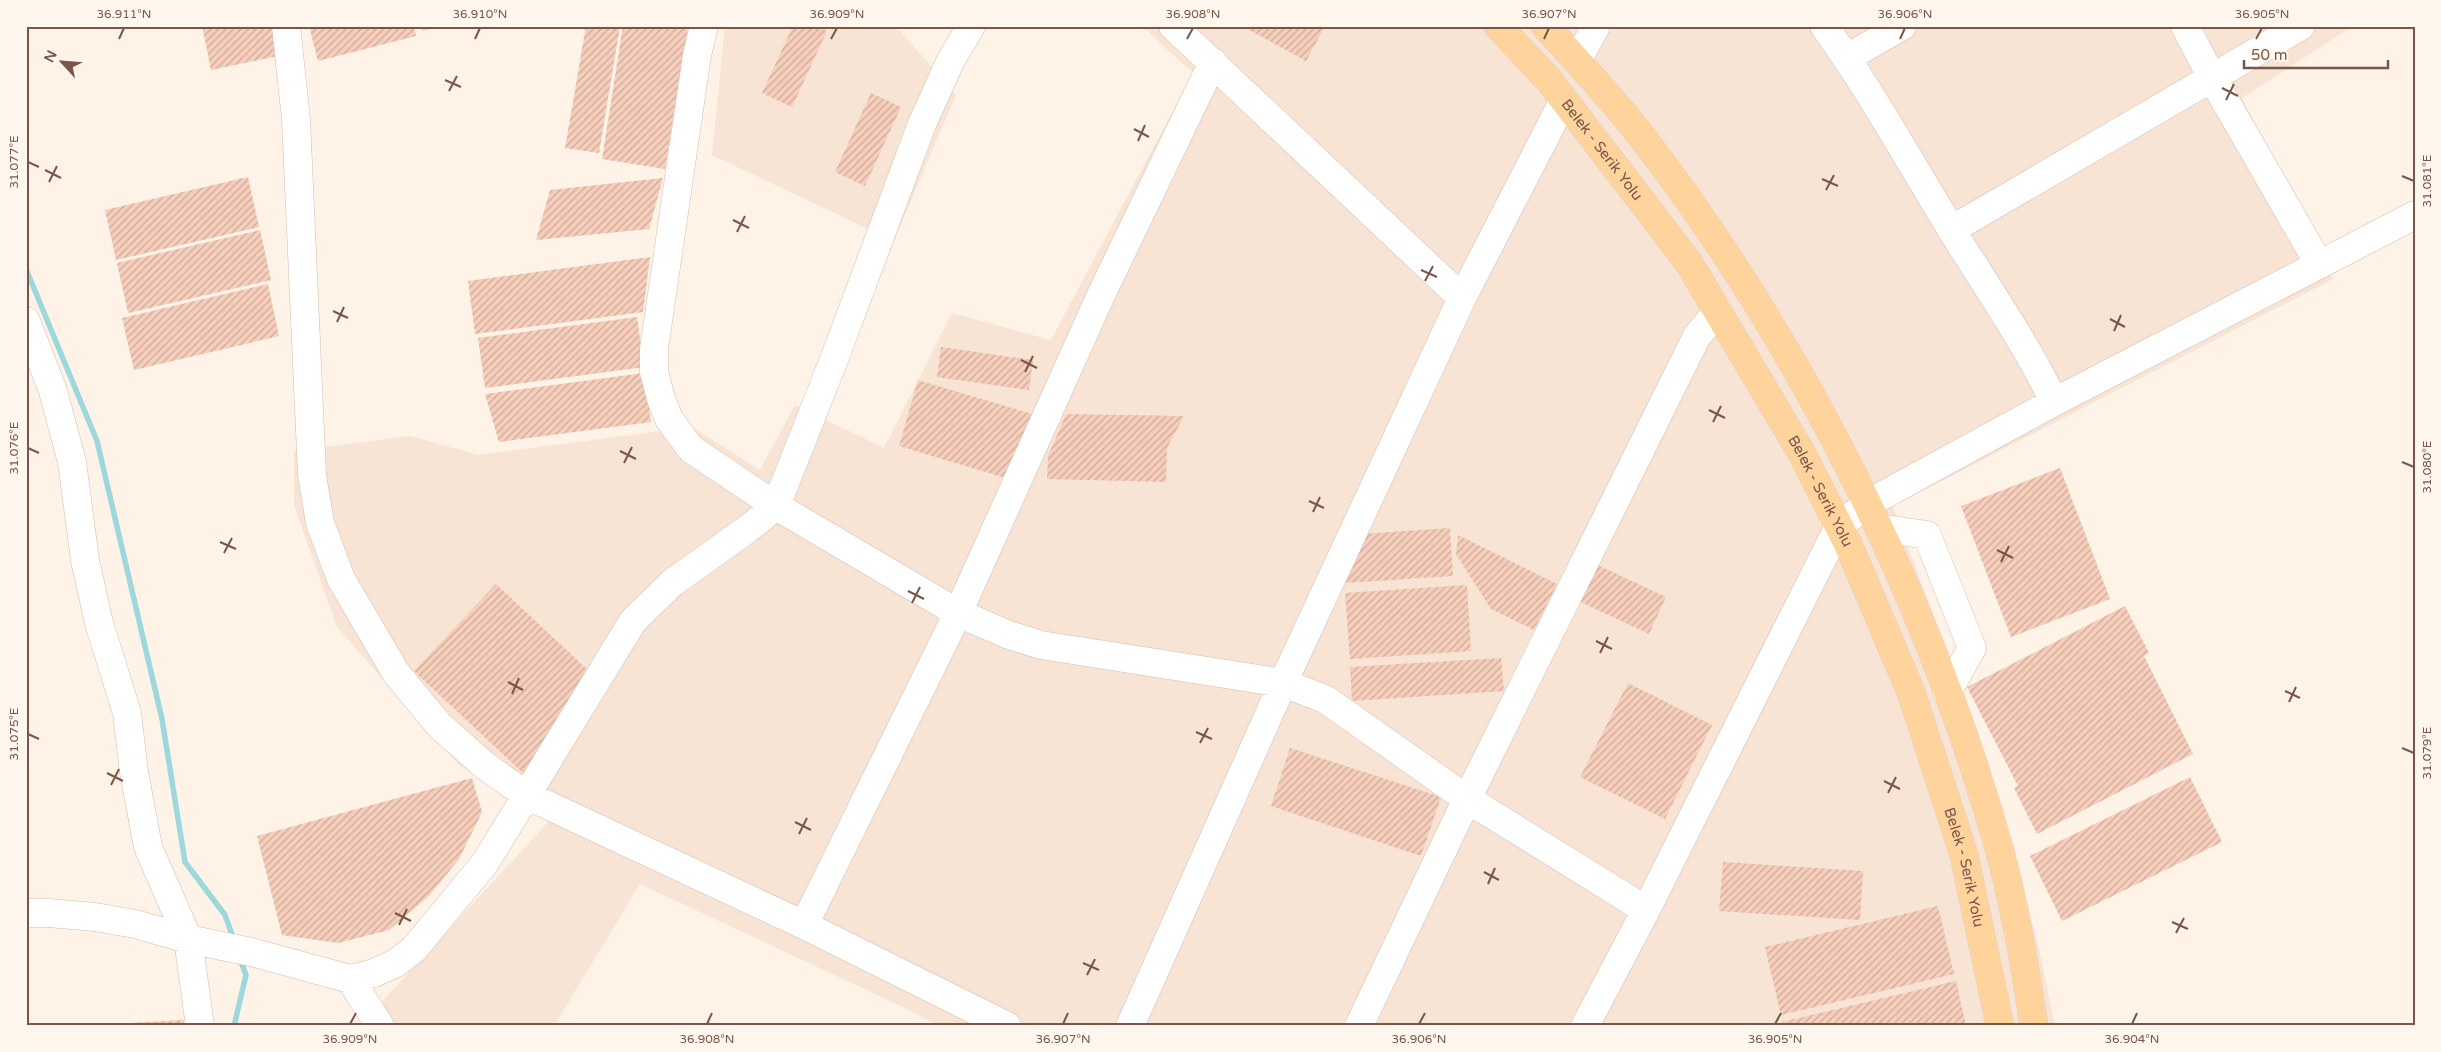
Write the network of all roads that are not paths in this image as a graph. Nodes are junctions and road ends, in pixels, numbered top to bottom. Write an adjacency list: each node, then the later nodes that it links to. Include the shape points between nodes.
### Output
1 (286, 26): 31 (street, via 296,119 312,476 320,523 341,579 396,673 439,725)
2 (704, 26): 25 (street, via 654,349 654,372 669,419 692,449)
3 (971, 26): 25 (street, via 950,62 922,124)
4 (1173, 26): 14 (street)
5 (1498, 26): 16 (main road, Belek - Serik Yolu)
6 (1545, 26): 13 (main road)
7 (1596, 26): 13 (street)
8 (1824, 26): 12 (street)
9 (1902, 26): 12 (street)
10 (2185, 26): 15 (street)
11 (2301, 26): 15 (street)
12 (1847, 58): 18 (street)
13 (1578, 61): 24 (main road, via 1638,132 1727,256 1814,401)
14 (1213, 62): 20 (street); 28 (street, via 1101,295)
15 (2212, 78): 18 (street); 19 (street)
16 (1564, 100): 20 (street); 21 (main road, Belek - Serik Yolu, via 1690,263)
17 (2415, 215): 19 (street)
18 (1951, 230): 23 (street, via 2032,356)
19 (2320, 264): 23 (street)
20 (1462, 298): 29 (street)
21 (1718, 311): 26 (main road, Belek - Serik Yolu, via 1801,452); 32 (street, via 1697,336)
22 (26, 321): 36 (street, via 53,391 72,462 85,560 127,713 148,847)
23 (2054, 402): 24 (street)
24 (1866, 504): 26 (street); 27 (main road)
25 (776, 506): 28 (street); 31 (street, via 672,583 633,621)
26 (1839, 526): 33 (street); 44 (main road, Belek - Serik Yolu, via 1911,692 1964,855)
27 (1879, 528): 30 (main road, via 1894,557); 30 (street, via 1927,535 1972,648)
28 (958, 613): 29 (street, via 1041,645); 35 (street)
29 (1283, 683): 32 (street, via 1325,699); 41 (street)
30 (1947, 692): 45 (main road, via 1999,850)
31 (526, 795): 35 (street); 37 (street, via 486,863 414,949 388,966)
32 (1467, 799): 33 (street); 42 (street)
33 (1646, 910): 43 (street)
34 (26, 914): 36 (street, via 95,917)
35 (804, 925): 40 (street)
36 (188, 939): 37 (street); 38 (street)
37 (350, 979): 39 (street)
38 (200, 1026)
39 (380, 1026)
40 (1007, 1026)
41 (1130, 1026)
42 (1359, 1026)
43 (1585, 1026)
44 (2000, 1026)
45 (2034, 1026)

